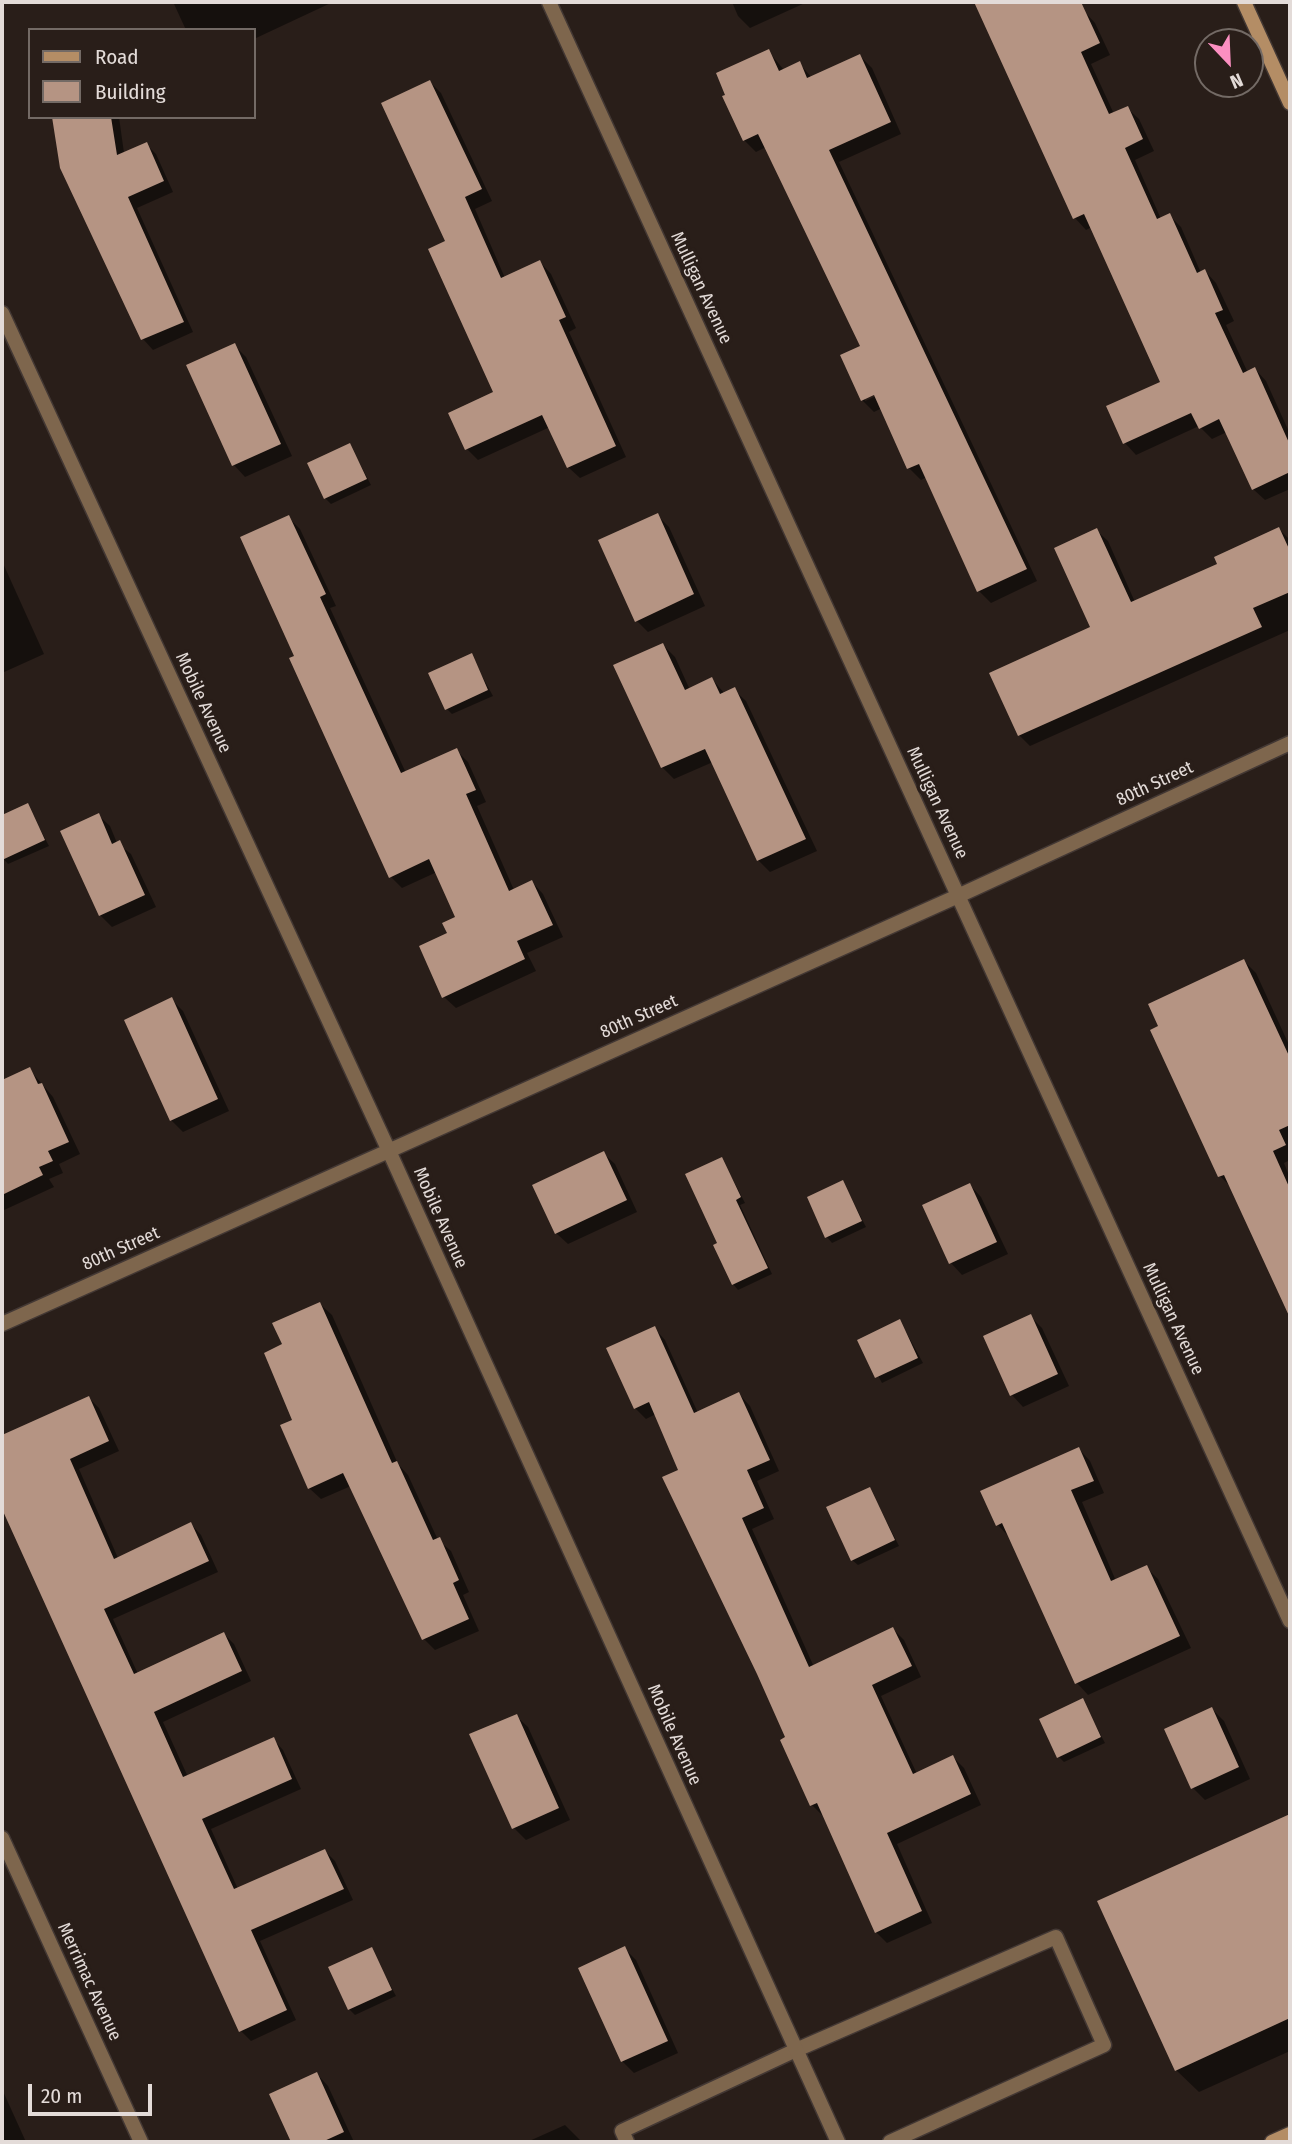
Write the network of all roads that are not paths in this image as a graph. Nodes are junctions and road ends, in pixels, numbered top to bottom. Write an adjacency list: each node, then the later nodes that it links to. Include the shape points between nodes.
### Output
1 (549, 2): 6 (street, Mulligan Avenue)
2 (1244, 2): 3 (street)
3 (1290, 103)
4 (2, 313): 7 (street, Mobile Avenue)
5 (1290, 743): 6 (street, 80th Street)
6 (958, 896): 7 (street, 80th Street); 9 (street, Mulligan Avenue)
7 (389, 1151): 8 (street, 80th Street); 11 (street, Mobile Avenue)
8 (2, 1324)
9 (1290, 1620)
10 (2, 1838): 13 (street, Merrimac Avenue)
11 (796, 2050): 14 (street, via 622,2131); 15 (street, Mobile Avenue); 16 (street, via 1056,1937 1104,2045)
12 (1290, 2134): 17 (street)
13 (141, 2142)
14 (627, 2142)
15 (838, 2142)
16 (890, 2142)
17 (1272, 2142)

